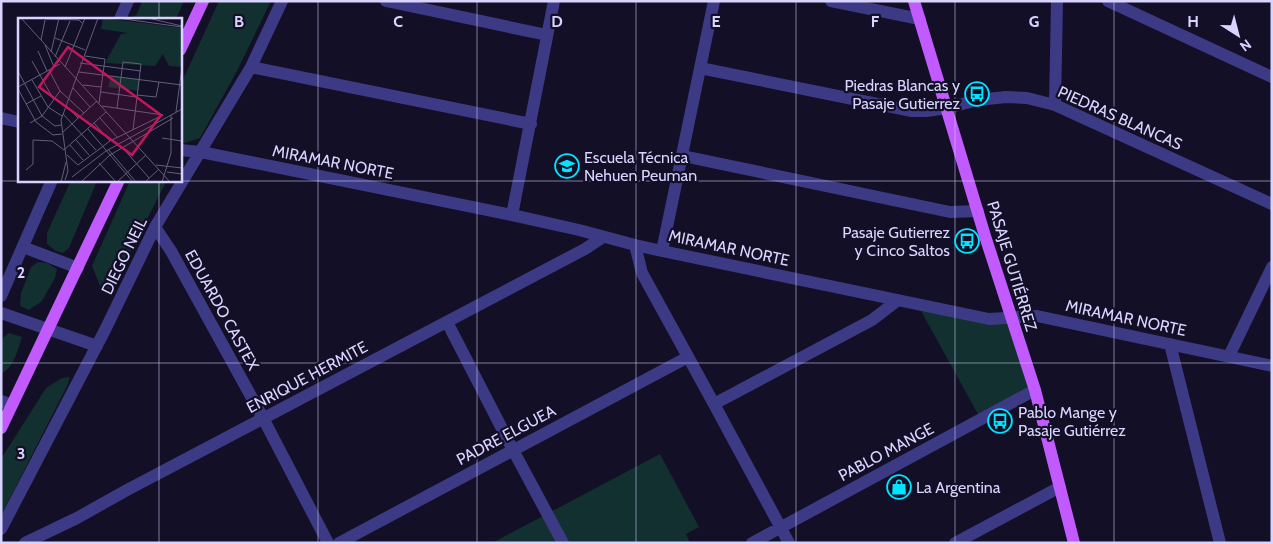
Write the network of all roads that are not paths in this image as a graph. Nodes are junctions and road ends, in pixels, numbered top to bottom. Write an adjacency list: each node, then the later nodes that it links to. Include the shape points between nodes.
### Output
1 (128, 1): 11 (street)
2 (203, 1): 14 (main road)
3 (282, 1): 15 (street, DIEGO NEIL)
4 (386, 1): 13 (street)
5 (554, 1): 13 (street)
6 (714, 1): 16 (street)
7 (831, 1): 12 (street)
8 (914, 1): 12 (main road, PASAJE GUTIÉRREZ)
9 (1057, 1): 18 (street)
10 (1108, 1): 17 (street)
11 (120, 18)
12 (920, 19): 19 (main road, PASAJE GUTIÉRREZ)
13 (547, 36): 22 (street)
14 (181, 48)
15 (251, 67): 22 (street); 24 (street, DIEGO NEIL)
16 (700, 68): 19 (street, PIEDRAS BLANCAS, via 912,111); 25 (street)
17 (1272, 77)
18 (1055, 105): 19 (street, PIEDRAS BLANCAS, via 1006,97); 28 (street, PIEDRAS BLANCAS)
19 (947, 108): 29 (main road, PASAJE GUTIÉRREZ)
20 (1, 118): 21 (street)
21 (18, 122)
22 (531, 124): 30 (street)
23 (181, 150): 24 (street, MIRAMAR NORTE)
24 (200, 152): 30 (street, MIRAMAR NORTE); 31 (street, DIEGO NEIL)
25 (683, 156): 29 (street, via 950,212); 35 (street)
26 (52, 181): 34 (street)
27 (119, 181): 36 (main road)
28 (1272, 204)
29 (978, 211): 41 (main road, PASAJE GUTIÉRREZ)
30 (512, 215): 32 (street, MIRAMAR NORTE)
31 (155, 227): 45 (street, DIEGO NEIL); 52 (street, EDUARDO CASTEX)
32 (603, 237): 33 (street, MIRAMAR NORTE); 42 (street, ENRIQUE HERMITE)
33 (635, 245): 35 (street, MIRAMAR NORTE); 47 (street, via 642,273)
34 (23, 247): 36 (street); 38 (street)
35 (662, 251): 39 (street, MIRAMAR NORTE)
36 (78, 268): 43 (main road)
37 (1270, 276): 46 (street)
38 (1, 296)
39 (898, 300): 41 (street, MIRAMAR NORTE, via 989,319); 51 (street, via 872,320)
40 (1, 313): 43 (street)
41 (1011, 318): 44 (street, MIRAMAR NORTE, via 1037,316); 49 (main road, PASAJE GUTIÉRREZ)
42 (447, 322): 52 (street, ENRIQUE HERMITE); 54 (street)
43 (48, 330): 45 (street); 50 (main road)
44 (1170, 344): 46 (street, MIRAMAR NORTE); 66 (street)
45 (97, 346): 57 (street, DIEGO NEIL)
46 (1229, 356): 48 (street, MIRAMAR NORTE)
47 (688, 357): 51 (street); 54 (street, PADRE ELGUEA)
48 (1272, 366)
49 (1035, 390): 55 (main road, PASAJE GUTIÉRREZ); 56 (street, PABLO MANGE)
50 (7, 403): 53 (main road)
51 (714, 404): 56 (street)
52 (263, 418): 58 (street, ENRIQUE HERMITE); 59 (street, EDUARDO CASTEX)
53 (1, 428)
54 (513, 450): 60 (street, PADRE ELGUEA); 61 (street)
55 (1060, 487): 64 (street); 65 (main road, PASAJE GUTIÉRREZ)
56 (781, 527): 62 (street, PABLO MANGE); 63 (street)
57 (1, 529)
58 (25, 543)
59 (328, 543)
60 (339, 543)
61 (563, 543)
62 (752, 543)
63 (789, 543)
64 (955, 543)
65 (1074, 543)
66 (1220, 543)

